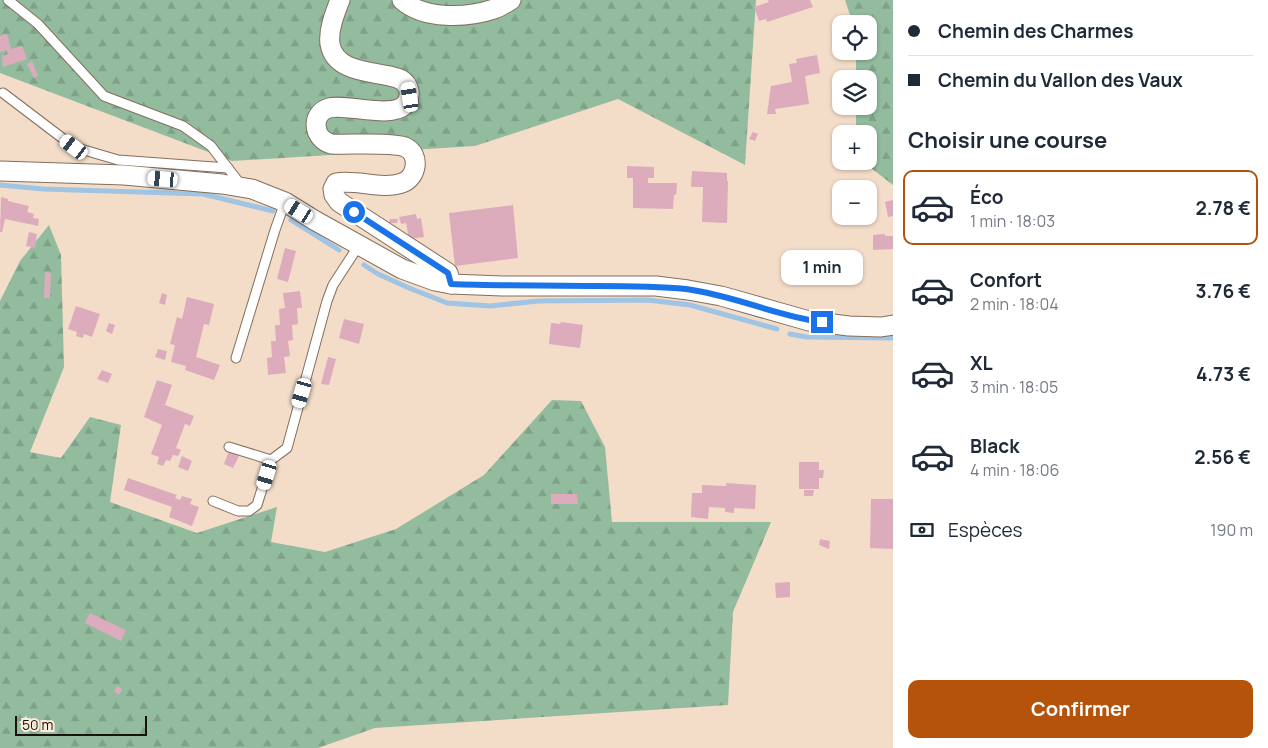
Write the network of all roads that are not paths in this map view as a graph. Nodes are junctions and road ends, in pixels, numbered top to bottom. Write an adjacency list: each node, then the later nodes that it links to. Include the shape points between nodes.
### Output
1 (8, 0): 6 (lane, via 38,24 104,96 183,126 211,146)
2 (340, 0): 11 (street, via 330,32 330,45 336,59 355,70 399,78 408,86 410,97 405,105 384,111 330,108 318,118 318,136 331,144 404,147 416,160 410,178 401,183 386,185 345,181 336,183 334,195 339,202 448,273)
3 (402, 0): 4 (street, via 409,6 437,15 494,9)
4 (511, 0)
5 (3, 93): 6 (lane, via 74,147 118,160)
6 (228, 168): 8 (lane)
7 (0, 171): 8 (street, via 124,175)
8 (242, 187): 9 (street)
9 (285, 202): 10 (street); 13 (lane)
10 (359, 245): 11 (street, via 402,270); 15 (lane, via 333,285 287,448)
11 (451, 284): 12 (street, via 656,286 721,296 809,320 849,326)
12 (893, 325)
13 (236, 358)
14 (229, 447): 15 (lane)
15 (271, 460): 16 (lane, via 257,505 249,511 238,511)
16 (213, 501)

